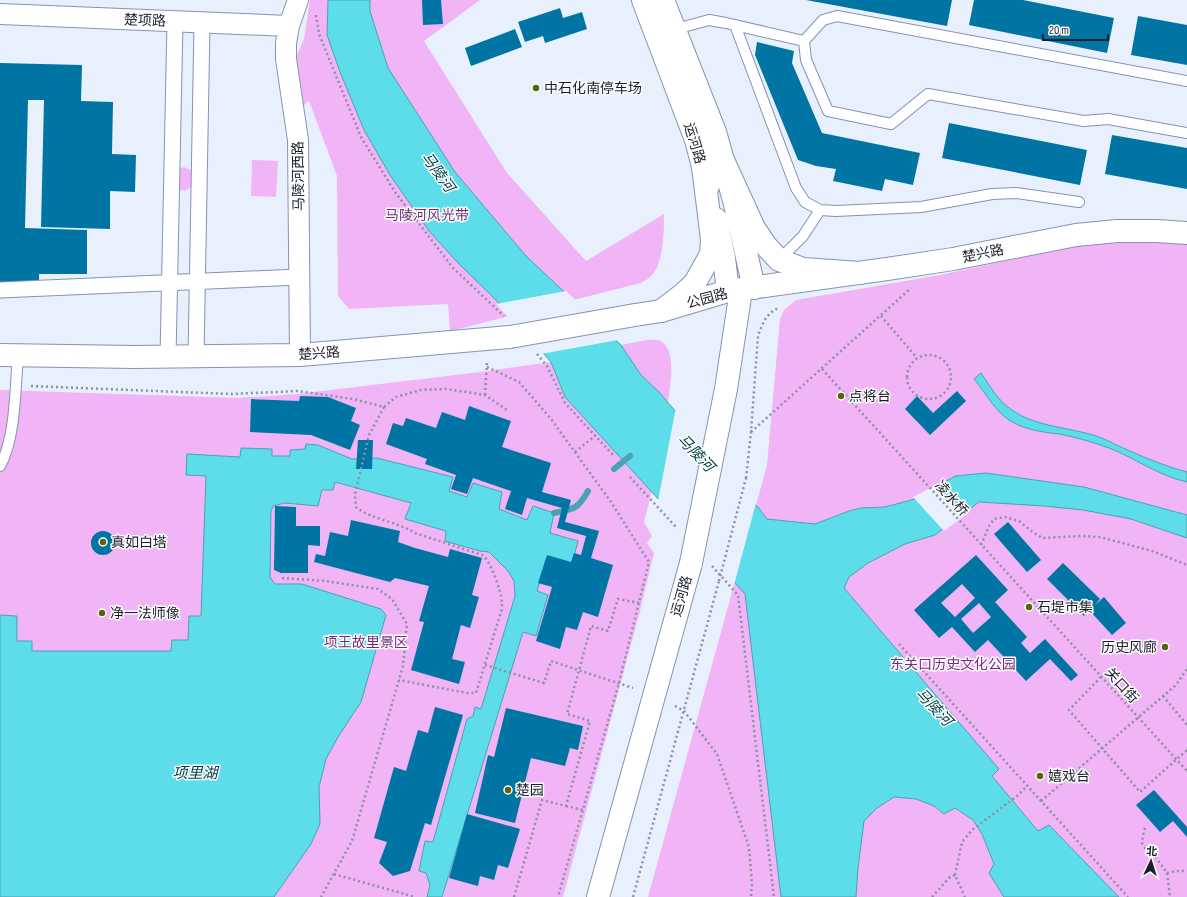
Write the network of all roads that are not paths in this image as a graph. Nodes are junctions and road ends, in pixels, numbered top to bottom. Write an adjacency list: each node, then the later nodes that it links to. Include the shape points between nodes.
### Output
1 (298, 0): 8 (street, 马陵河西路)
2 (643, 0): 9 (street, 运河路)
3 (663, 0): 9 (street, 运河路)
4 (0, 14): 5 (street, 楚项路)
5 (175, 22): 6 (street, 楚项路); 21 (street)
6 (202, 23): 8 (street, 楚项路); 20 (street)
7 (735, 25): 9 (lane, via 709,20); 10 (lane); 15 (lane, via 796,188 805,202)
8 (289, 26): 19 (street, 马陵河西路, via 286,60 298,140)
9 (666, 32): 13 (street, 运河路, via 696,140)
10 (804, 41): 11 (lane, via 823,20 837,16); 12 (lane, via 806,60 828,111 891,124 928,94 1084,121 1108,120)
11 (1187, 81)
12 (1187, 134)
13 (713, 164): 17 (street, via 766,246); 24 (street, 运河路, via 724,258); 25 (street, via 711,254 695,283)
14 (1079, 202): 15 (lane, via 1016,193 992,194 921,207 836,212)
15 (820, 210): 17 (lane, via 803,236)
16 (1187, 233): 18 (street, 楚兴路, via 1157,231 1076,235)
17 (779, 260): 18 (street, via 803,269)
18 (860, 273): 22 (street, 楚兴路)
19 (299, 277): 20 (street); 28 (street, 马陵河西路)
20 (197, 281): 21 (street); 30 (street)
21 (170, 282): 23 (street); 29 (street)
22 (780, 284): 24 (street, 公园路)
23 (0, 290)
24 (741, 290): 25 (street, 公园路); 32 (street, 运河路, bridge, via 699,562 654,695)
25 (661, 311): 26 (street, 公园路)
26 (635, 315): 28 (street, 楚兴路, bridge, via 508,328 489,338)
27 (9, 355): 29 (street, 楚兴路); 31 (lane, via 15,386 9,444)
28 (300, 356): 30 (street, 楚兴路)
29 (168, 357): 30 (street, 楚兴路)
30 (196, 357)
31 (0, 466)
32 (598, 897)

